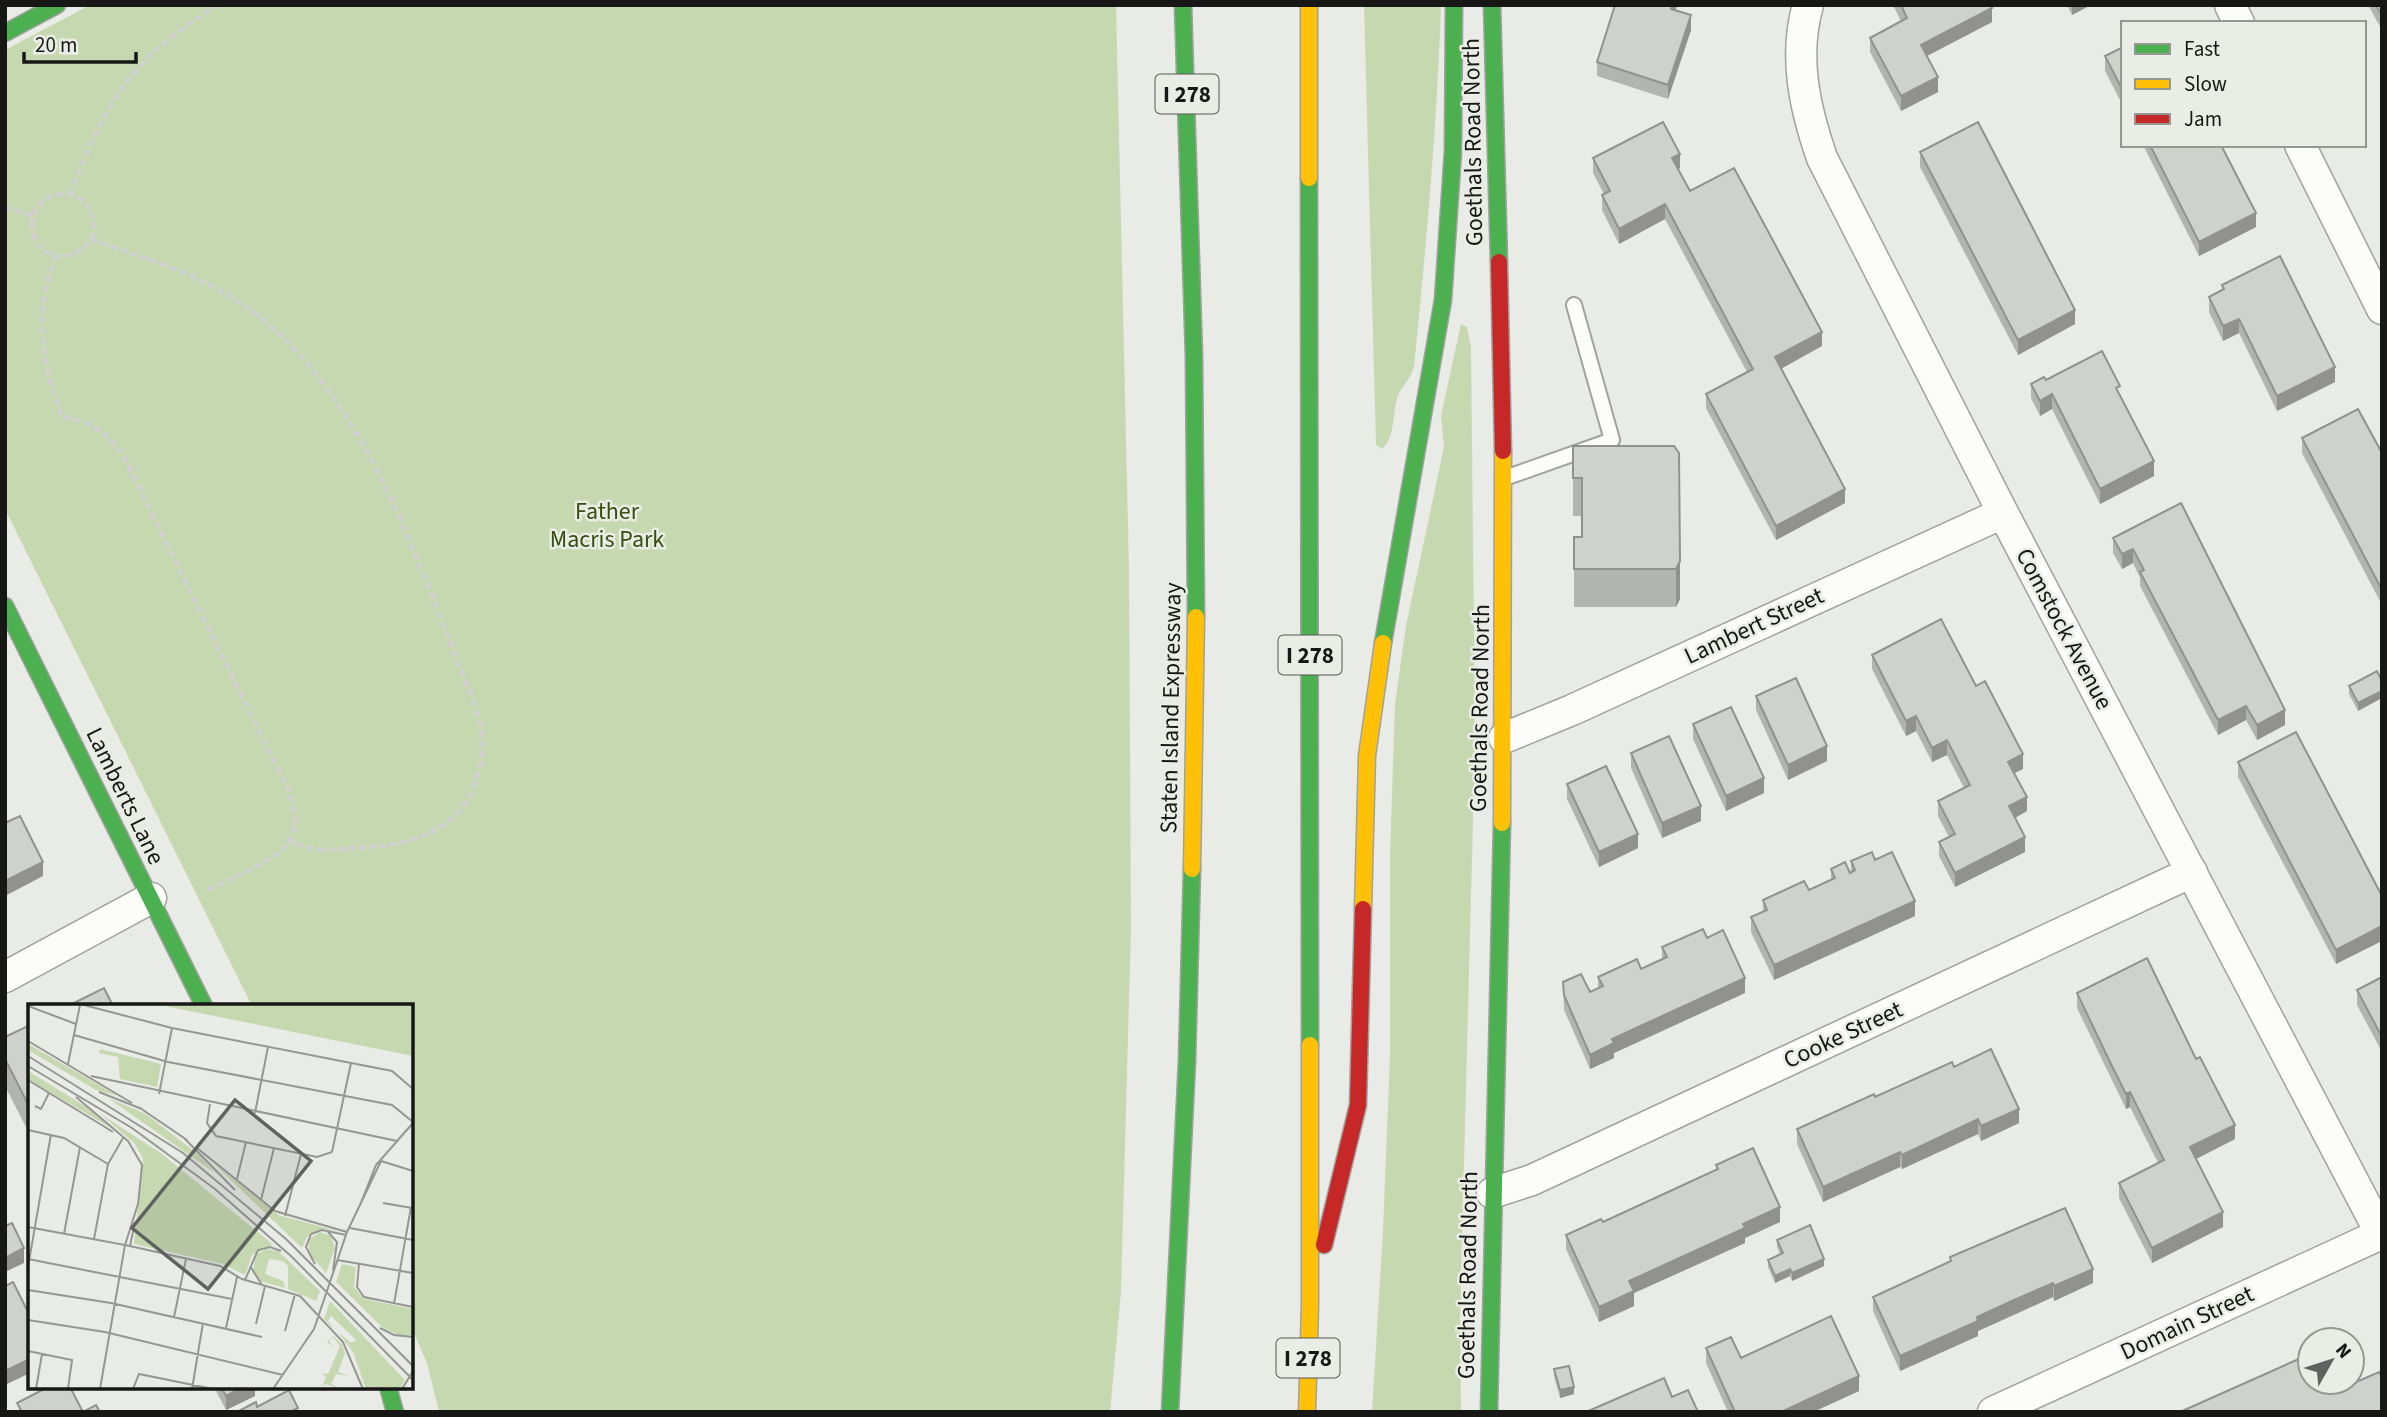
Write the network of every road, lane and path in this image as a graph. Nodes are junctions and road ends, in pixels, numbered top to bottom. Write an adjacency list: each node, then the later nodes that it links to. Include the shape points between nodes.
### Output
1 (57, 5): 10 (main road)
2 (220, 5): 12 (path, via 177,33 121,87 89,145)
3 (1183, 5): 34 (main road, Staten Island Expressway / I 278, via 1194,315 1195,586 1190,996)
4 (1309, 5): 31 (main road, I 278)
5 (1454, 5): 31 (main road, via 1453,151 1443,300 1367,756 1359,1105)
6 (1492, 5): 19 (main road, Goethals Road North)
7 (1808, 5): 20 (street, Comstock Avenue, via 1801,64 1807,114 1822,159)
8 (2230, 5): 9 (street)
9 (2238, 21)
10 (5, 33)
11 (2301, 147): 18 (street)
12 (70, 195): 14 (path, via 46,199); 15 (path, via 90,209)
13 (5, 207): 14 (path)
14 (34, 216): 16 (path, via 33,234 38,243)
15 (91, 239): 16 (path, via 77,254); 23 (path, via 195,276 235,299 268,323 309,366 343,411 384,485 478,717 483,749 476,784 461,810 437,831 377,848 316,849)
16 (56, 255): 23 (path, via 42,312 45,364 62,417 104,431 124,457 289,791 296,814)
17 (1574, 305): 19 (lane, via 1612,440)
18 (2382, 309)
19 (1504, 478): 22 (main road, Goethals Road North)
20 (2003, 513): 22 (street, Lambert Street); 24 (street, Comstock Avenue)
21 (5, 606): 26 (main road, Lamberts Lane)
22 (1504, 738): 29 (main road, Goethals Road North)
23 (289, 841): 25 (path, via 278,854)
24 (2192, 872): 29 (street, Cooke Street, via 1532,1180); 30 (street, Comstock Avenue)
25 (208, 890)
26 (151, 898): 27 (street); 28 (main road, Lamberts Lane)
27 (5, 977)
28 (203, 1004)
29 (1492, 1193): 36 (main road, Goethals Road North)
30 (2381, 1235): 37 (street, Domain Street)
31 (1310, 1304): 35 (main road, I 278)
32 (389, 1389): 33 (main road)
33 (395, 1412)
34 (1170, 1412)
35 (1307, 1412)
36 (1489, 1412)
37 (1993, 1412)

